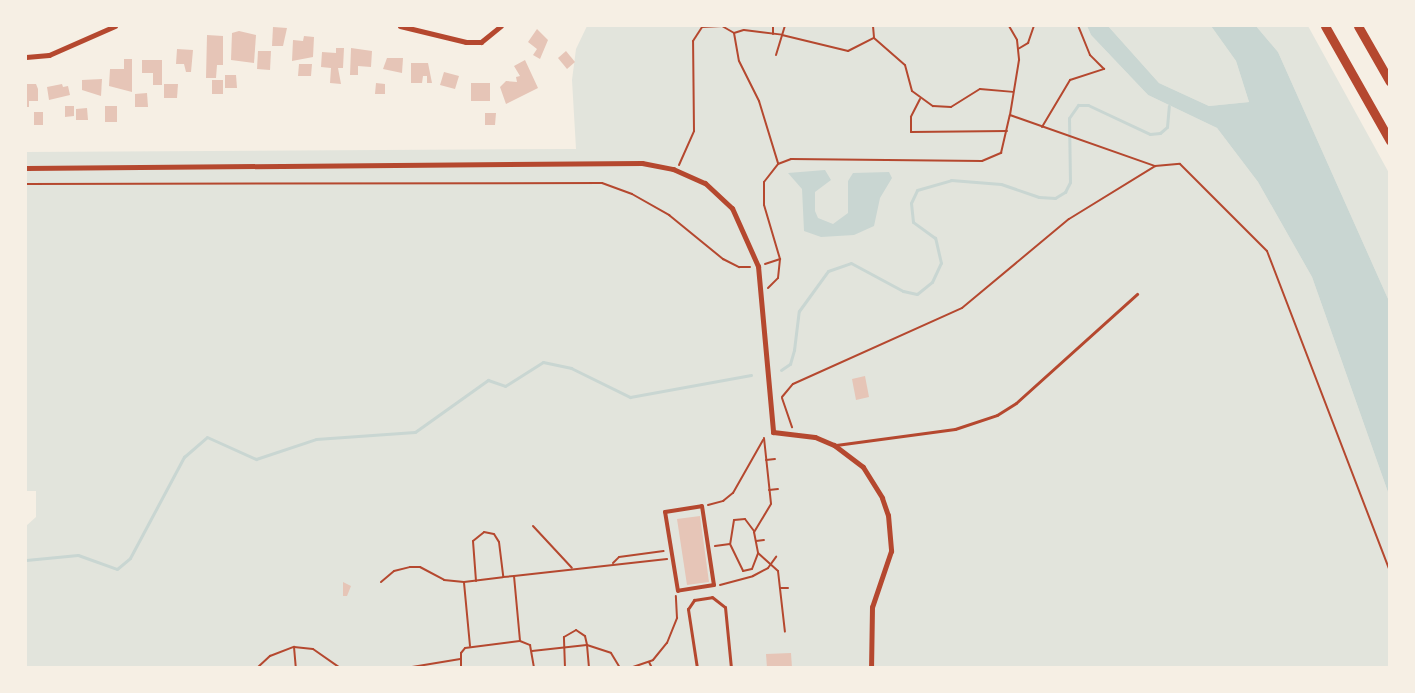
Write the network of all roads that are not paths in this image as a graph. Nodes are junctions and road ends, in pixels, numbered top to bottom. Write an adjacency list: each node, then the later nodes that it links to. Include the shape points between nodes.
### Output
1 (115, 26): 6 (street, via 49,56)
2 (400, 26): 3 (street, via 466,42 481,42)
3 (501, 26)
4 (1325, 26): 8 (highway)
5 (1358, 26): 7 (highway)
6 (26, 57)
7 (1389, 82)
8 (1389, 141)
9 (26, 168): 11 (street, via 620,162 676,170 705,183 732,208 758,266 773,432 815,437)
10 (1137, 294): 11 (lane, via 1016,403 997,415 955,429)
11 (834, 445): 15 (street, via 856,461 874,482 890,524 891,551 872,608)
12 (678, 591): 12 (street, via 717,585 702,506 665,512)
13 (697, 668): 14 (lane, via 688,609 701,598 721,601 729,627)
14 (731, 668)
15 (871, 668)

